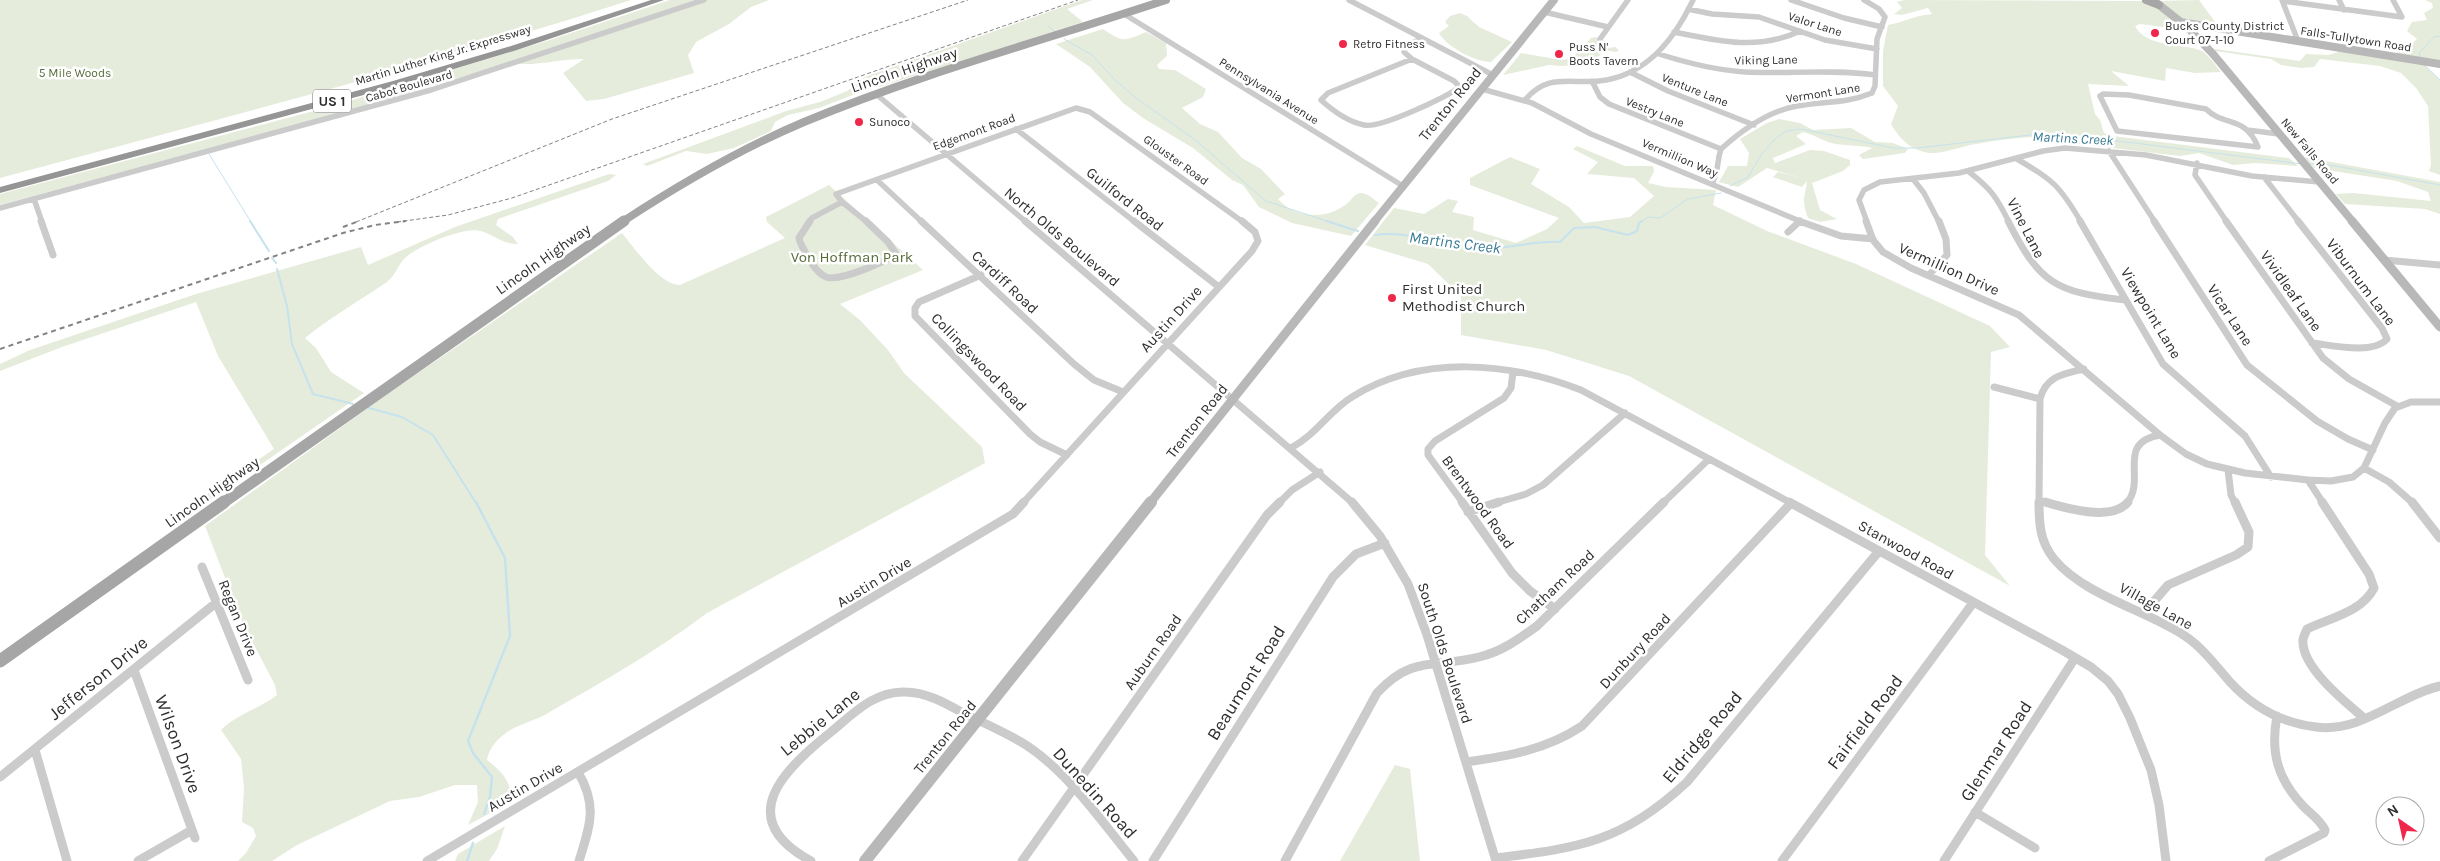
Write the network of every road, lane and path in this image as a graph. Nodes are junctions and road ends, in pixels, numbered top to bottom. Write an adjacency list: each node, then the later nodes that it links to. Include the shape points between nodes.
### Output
1 (646, 0): 54 (highway, Martin Luther King Jr. Expressway / US 1, via 402,77)
2 (660, 0): 57 (highway, Martin Luther King Jr. Expressway / US 1, via 523,46 404,81)
3 (704, 0): 58 (street, Cabot Boulevard, via 441,87)
4 (1166, 0): 19 (main road, Lincoln Highway)
5 (1349, 0): 25 (street)
6 (1553, 0): 18 (main road, Trenton Road)
7 (1628, 0): 21 (street)
8 (1693, 0): 16 (street)
9 (1791, 0): 22 (street)
10 (1864, 0): 22 (street, via 1884,15)
11 (2146, 0): 15 (main road)
12 (2339, 0): 17 (street)
13 (2393, 0): 17 (street, via 2402,17)
14 (2283, 1): 17 (street); 27 (street)
15 (2156, 2): 20 (main road, New Falls Road)
16 (1688, 9): 23 (street, Valor Lane, via 1759,17); 24 (street)
17 (2344, 10)
18 (1544, 12): 21 (street); 33 (main road, Trenton Road)
19 (1124, 14): 37 (main road, Lincoln Highway); 56 (street, Pennsylvania Avenue)
20 (2180, 22): 27 (main road, Falls-Tullytown Road); 43 (main road, New Falls Road, via 2209,49)
21 (1608, 27): 26 (street)
22 (1882, 27): 28 (street, Vermont Lane)
23 (1800, 31): 24 (street, via 1779,41 1740,42); 28 (street, Valor Lane, via 1834,42)
24 (1674, 32): 29 (street)
25 (1422, 38): 30 (street, via 1404,47 1404,52); 33 (street)
26 (1600, 39)
27 (2298, 41): 31 (main road, Falls-Tullytown Road)
28 (1877, 49): 34 (street, Vermont Lane)
29 (1659, 54): 32 (street, via 1648,64); 34 (street, Viking Lane, via 1726,70 1827,70)
30 (1412, 59): 30 (street, via 1328,93 1321,100 1358,123 1372,126 1460,87)
31 (2440, 64)
32 (1630, 72): 35 (street); 40 (street, Venture Lane, via 1668,91)
33 (1492, 75): 36 (main road, Trenton Road)
34 (1876, 76): 40 (street, Vermont Lane, via 1874,90 1864,98 1796,106)
35 (1592, 81): 38 (street, via 1550,81 1533,90); 44 (street, Vestry Lane, via 1596,92 1609,104)
36 (1482, 89): 38 (street, Vermillion Way); 56 (main road, Trenton Road)
37 (876, 94): 46 (street, North Olds Boulevard); 106 (main road, Lincoln Highway, via 761,142 644,207)
38 (1525, 100): 55 (street, Vermillion Way, via 1568,124)
39 (1079, 108): 41 (street, Edgemont Road); 63 (street, Glouster Road, via 1090,112 1242,221)
40 (1754, 124): 44 (street, Vermont Lane)
41 (1016, 129): 46 (street, Edgemont Road); 70 (street, Guilford Road)
42 (2247, 130): 42 (street, via 2236,121 2220,119 2200,107 2129,96 2100,96 2115,129 2121,132 2258,147); 43 (street)
43 (2280, 134): 53 (main road, New Falls Road)
44 (1721, 149): 55 (street, via 1719,170)
45 (2109, 151): 47 (street, Vermillion Drive, via 2065,148); 48 (street, Vermillion Drive); 86 (street, Vicar Lane, via 2248,365 2317,421)
46 (946, 155): 52 (street, Edgemont Road); 73 (street, North Olds Boulevard)
47 (2017, 159): 49 (street, Vermillion Drive); 71 (street, Viewpoint Lane, via 2048,178 2064,193)
48 (2196, 163): 50 (street, Vermillion Drive); 74 (street, Vividleaf Lane, via 2195,175 2200,184)
49 (1968, 171): 51 (street, Vermillion Drive); 71 (street, Vine Lane, via 1992,190 2030,264 2039,275 2075,293)
50 (2264, 178): 53 (street, Vermillion Drive); 74 (street, Viburnum Lane, via 2382,328 2387,339 2381,346 2367,348)
51 (1913, 179): 64 (street, Vermillion Drive, via 1880,182 1864,190 1859,197); 68 (street, via 1927,195 1948,245 1946,256)
52 (877, 180): 59 (street, via 836,194); 69 (street, Cardiff Road)
53 (2319, 182): 66 (main road, New Falls Road)
54 (0, 184)
55 (1712, 184): 61 (street, Vermillion Way)
56 (1403, 186): 79 (main road, Trenton Road)
57 (0, 190)
58 (34, 199): 60 (street, Cabot Boulevard); 65 (street)
59 (842, 202): 59 (street, via 812,218 799,238 821,274 827,278 888,261 896,254 873,228)
60 (0, 208)
61 (1800, 221): 62 (street); 64 (street, Vermillion Way, via 1834,234)
62 (1788, 232)
63 (1257, 236): 70 (street, Austin Drive, via 1258,241 1252,250)
64 (1873, 239): 68 (street, Vermillion Drive, via 1888,256)
65 (53, 254)
66 (2384, 260): 67 (street); 72 (main road, New Falls Road)
67 (2440, 265)
68 (1929, 275): 75 (street, Vermillion Drive, via 2014,312)
69 (981, 276): 78 (street, Cardiff Road, via 1085,373); 87 (street, Collingswood Road, via 919,302 915,316 1030,434)
70 (1219, 287): 73 (street, Austin Drive)
71 (2125, 300): 92 (street, Viewpoint Lane, via 2163,364 2245,436)
72 (2440, 327)
73 (1168, 343): 78 (street, Austin Drive); 79 (street, North Olds Boulevard)
74 (2312, 343): 82 (street, Vividleaf Lane, via 2338,372)
75 (2084, 369): 80 (street, via 2048,381 2042,388); 84 (street, Vermillion Drive)
76 (1514, 372): 83 (street, Stanwood Road, via 1566,383); 85 (street, via 1442,368 1411,372 1386,380 1351,398 1314,434); 96 (street, Brentwood Road, via 1511,388 1504,398 1428,448 1431,461)
77 (1994, 387): 80 (street)
78 (1123, 392): 87 (street, Austin Drive)
79 (1233, 399): 85 (street, South Olds Boulevard); 113 (main road, Trenton Road)
80 (2040, 399): 94 (street, Village Lane)
81 (2440, 402): 82 (street, via 2420,401)
82 (2397, 406): 86 (street)
83 (1625, 413): 88 (street, Stanwood Road); 96 (street, via 1542,485 1526,494)
84 (2160, 435): 90 (street, Vermillion Drive, via 2191,456); 94 (street, via 2144,440 2137,447 2134,491 2126,505 2109,512 2091,513)
85 (1291, 448): 91 (street, South Olds Boulevard)
86 (2373, 450): 89 (street)
87 (1067, 455): 116 (street, Austin Drive, via 1020,508 1003,521)
88 (1709, 459): 95 (street, Stanwood Road); 103 (street, Chatham Road)
89 (2364, 468): 93 (street, Vermillion Drive, via 2353,478); 97 (street, via 2405,493)
90 (2228, 470): 92 (street, Vermillion Drive); 104 (street, via 2232,495 2248,532 2248,546 2236,556 2168,585)
91 (1320, 472): 98 (street, South Olds Boulevard, via 1352,502); 118 (street, Auburn Road, via 1292,490 1267,515)
92 (2271, 476): 93 (street, Vermillion Drive)
93 (2308, 480): 112 (street, via 2369,574 2374,588 2368,600 2307,629 2303,634 2303,645 2323,679)
94 (2040, 501): 104 (street, Village Lane, via 2041,536 2053,558 2082,582)
95 (1791, 503): 99 (street, Stanwood Road); 115 (street, Dunbury Road, via 1582,726 1547,746)
96 (1468, 512): 103 (street, Brentwood Road, via 1521,584)
97 (2440, 538)
98 (1385, 543): 107 (street, South Olds Boulevard, via 1408,584); 130 (street, Beaumont Road, via 1356,554 1332,577)
99 (1879, 551): 102 (street, Stanwood Road); 121 (street, Eldridge Road, via 1687,782 1656,810 1618,833 1583,846)
100 (202, 567): 101 (street, Regan Drive)
101 (217, 602): 108 (street, Jefferson Drive); 109 (street, Regan Drive)
102 (1973, 602): 105 (street, Stanwood Road); 132 (street, Fairfield Road)
103 (1554, 609): 107 (street, Chatham Road, via 1537,626 1500,650 1478,657)
104 (2144, 614): 111 (street, Village Lane, via 2192,642 2237,691)
105 (2075, 658): 119 (street, Glenmar Road); 134 (street, Stanwood Road, via 2108,681 2130,718 2151,770)
106 (0, 661)
107 (1435, 663): 115 (street, South Olds Boulevard); 131 (street, Chatham Road, via 1401,670 1378,693)
108 (134, 670): 114 (street, Jefferson Drive); 123 (street, Wilson Drive, via 193,834)
109 (248, 680)
110 (2440, 686): 112 (street, Village Lane, via 2419,692)
111 (2277, 716): 112 (street, Village Lane, via 2324,728 2345,726); 135 (street, via 2273,752 2280,777 2325,830)
112 (2364, 718)
113 (978, 720): 118 (street, Dunedin Road, via 1035,751); 126 (street, Lebbie Lane, via 924,694 892,692 868,702 796,760 775,791 772,816 781,839); 127 (main road, Trenton Road)
114 (35, 750): 117 (street, Jefferson Drive); 122 (street)
115 (1466, 762): 121 (street, South Olds Boulevard)
116 (578, 772): 124 (street, Austin Drive); 125 (street, via 588,787 592,805)
117 (0, 778)
118 (1073, 789): 128 (street, Auburn Road); 129 (street, Dunedin Road)
119 (1976, 812): 120 (street); 133 (street, Glenmar Road)
120 (2035, 848)
121 (1496, 860)
122 (67, 861)
123 (138, 861)
124 (427, 861)
125 (579, 861)
126 (811, 861)
127 (865, 861)
128 (1022, 861)
129 (1134, 861)
130 (1154, 861)
131 (1286, 861)
132 (1782, 861)
133 (1944, 861)
134 (2166, 861)
135 (2269, 861)

